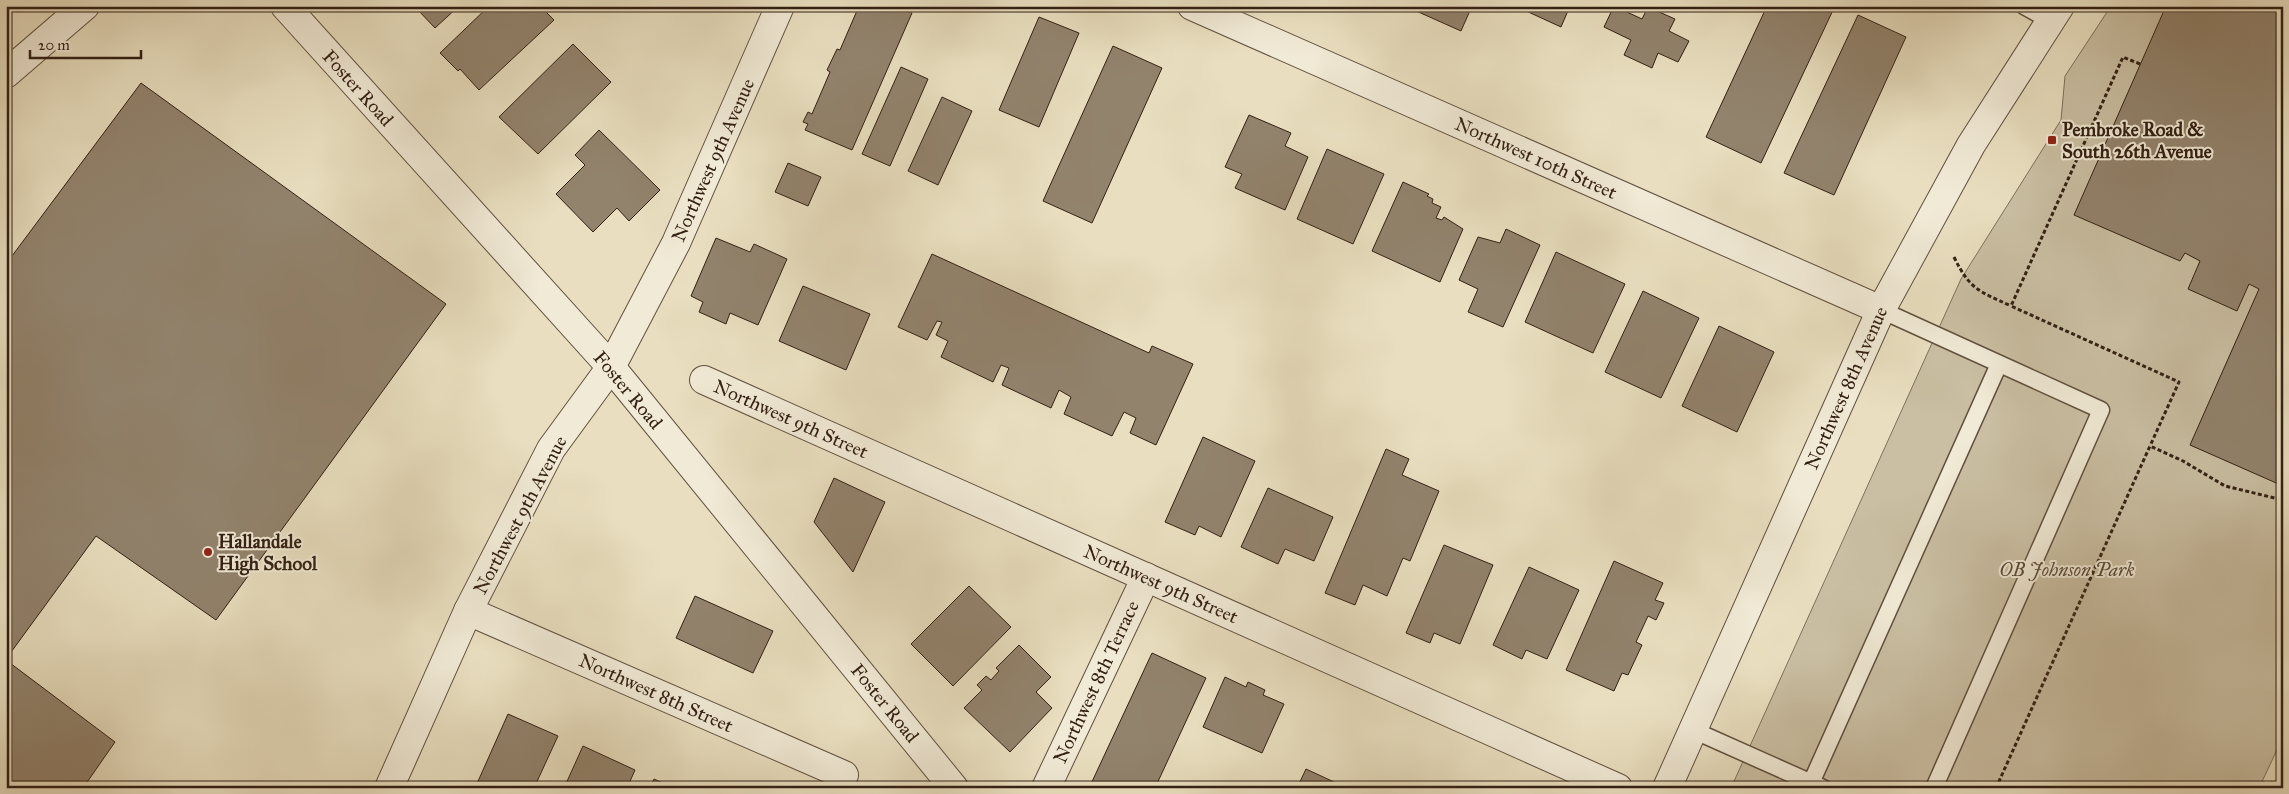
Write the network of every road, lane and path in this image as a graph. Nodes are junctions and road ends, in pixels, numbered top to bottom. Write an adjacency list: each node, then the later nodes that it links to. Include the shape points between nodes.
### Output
1 (85, 6): 8 (street)
2 (285, 6): 13 (street, Foster Road)
3 (780, 6): 13 (street, Northwest 9th Avenue, via 676,243)
4 (1192, 6): 11 (street, Northwest 10th Street)
5 (2024, 6): 6 (lane)
6 (2055, 14): 11 (street, Northwest 8th Avenue, via 1971,146)
7 (2140, 64): 10 (path, via 2123,56)
8 (6, 74)
9 (1954, 257): 10 (path, via 1972,286)
10 (2011, 306): 15 (path, via 2179,382)
11 (1880, 310): 12 (lane); 19 (street, Northwest 8th Avenue)
12 (1999, 364): 21 (lane); 27 (lane, via 2101,410)
13 (611, 367): 18 (street, Northwest 9th Avenue, via 551,450); 23 (street, Foster Road)
14 (704, 380): 17 (street, Northwest 9th Street)
15 (2150, 446): 16 (path, via 2225,486); 28 (path)
16 (2283, 500)
17 (1146, 577): 24 (street, Northwest 8th Terrace); 25 (street, Northwest 9th Street)
18 (468, 611): 20 (street, Northwest 8th Street); 22 (street, Northwest 9th Avenue)
19 (1693, 730): 21 (lane); 26 (street, Northwest 8th Avenue)
20 (844, 775)
21 (1817, 785)
22 (389, 788)
23 (954, 788)
24 (1046, 788)
25 (1618, 788)
26 (1667, 788)
27 (1934, 788)
28 (1996, 788)

